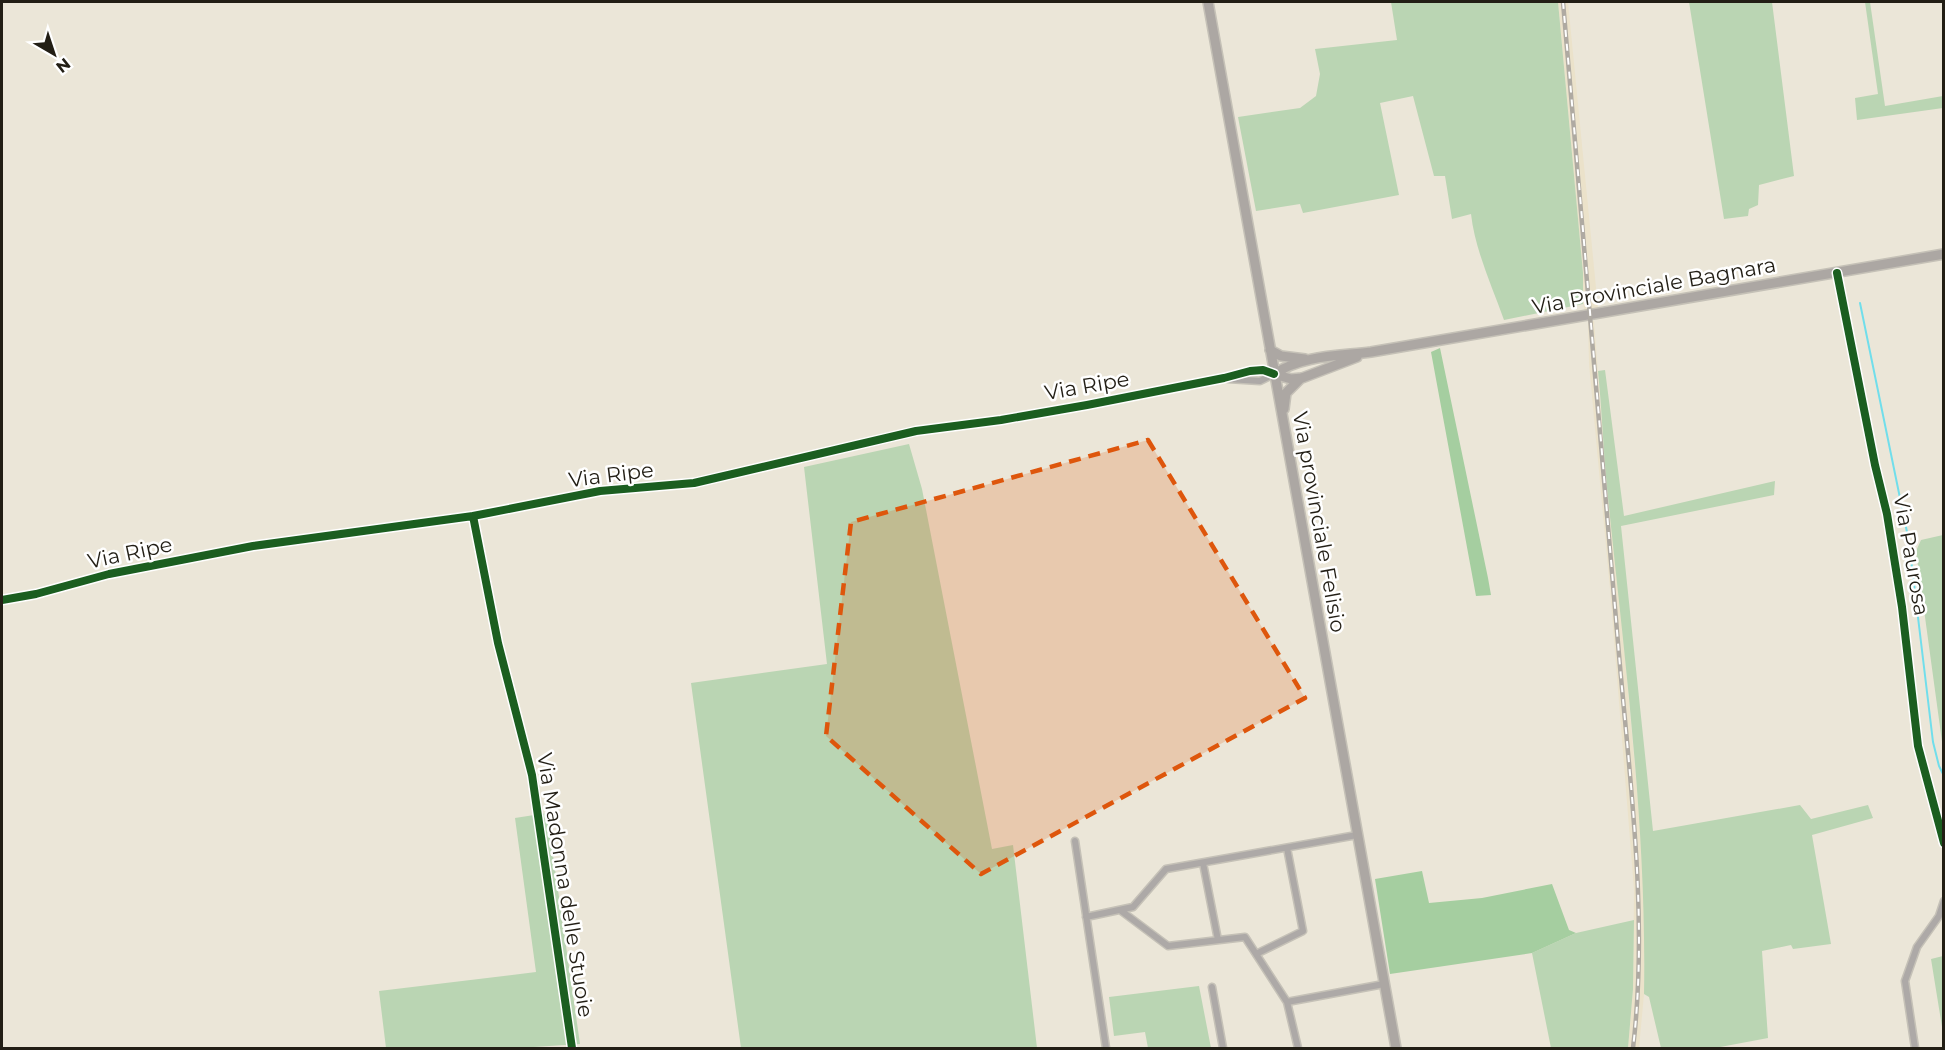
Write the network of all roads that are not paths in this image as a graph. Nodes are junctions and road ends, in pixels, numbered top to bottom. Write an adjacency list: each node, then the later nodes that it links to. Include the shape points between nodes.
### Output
1 (1208, 2): 4 (main road, Via provinciale Felisio)
2 (1944, 254): 3 (main road, Via Provinciale Bagnara)
3 (1837, 273): 5 (main road, Via Provinciale Bagnara); 15 (street, Via Paurosa, via 1887,514 1918,746)
4 (1270, 350): 6 (main road, Via Provinciale Bagnara); 7 (main road, Via provinciale Felisio)
5 (1371, 352): 6 (main road, Via Provinciale Bagnara); 9 (main road, Via Provinciale Bagnara)
6 (1307, 360): 7 (main road, Via Provinciale Bagnara)
7 (1274, 374): 8 (street, Via Ripe, via 1263,370); 8 (street, Via Ripe, via 1260,381); 9 (main road, Via Provinciale Bagnara); 10 (main road, Via provinciale Felisio)
8 (1224, 378): 11 (street, Via Ripe, via 1012,418 916,431 694,483 600,491)
9 (1302, 378): 10 (main road, via 1287,392)
10 (1285, 435): 13 (main road, Via provinciale Felisio)
11 (473, 516): 12 (street, Via Ripe, via 253,546 108,574); 26 (street, Via Madonna delle Stuoie, via 498,643 532,775)
12 (2, 600)
13 (1357, 835): 16 (street); 23 (main road, Via provinciale Felisio)
14 (1075, 841): 20 (street)
15 (1944, 843)
16 (1287, 848): 17 (street); 22 (street, via 1303,931)
17 (1203, 863): 19 (street, via 1166,870 1133,907); 21 (street)
18 (1944, 901): 31 (street, via 1939,916 1917,947 1905,981)
19 (1120, 910): 20 (street); 21 (street, via 1168,946)
20 (1086, 917): 27 (street)
21 (1218, 940): 22 (street, via 1245,937)
22 (1256, 954): 25 (street)
23 (1384, 984): 25 (street); 30 (main road, Via provinciale Felisio)
24 (1212, 987): 28 (street)
25 (1287, 1002): 29 (street)
26 (572, 1048)
27 (1106, 1048)
28 (1223, 1048)
29 (1298, 1048)
30 (1396, 1048)
31 (1915, 1048)

